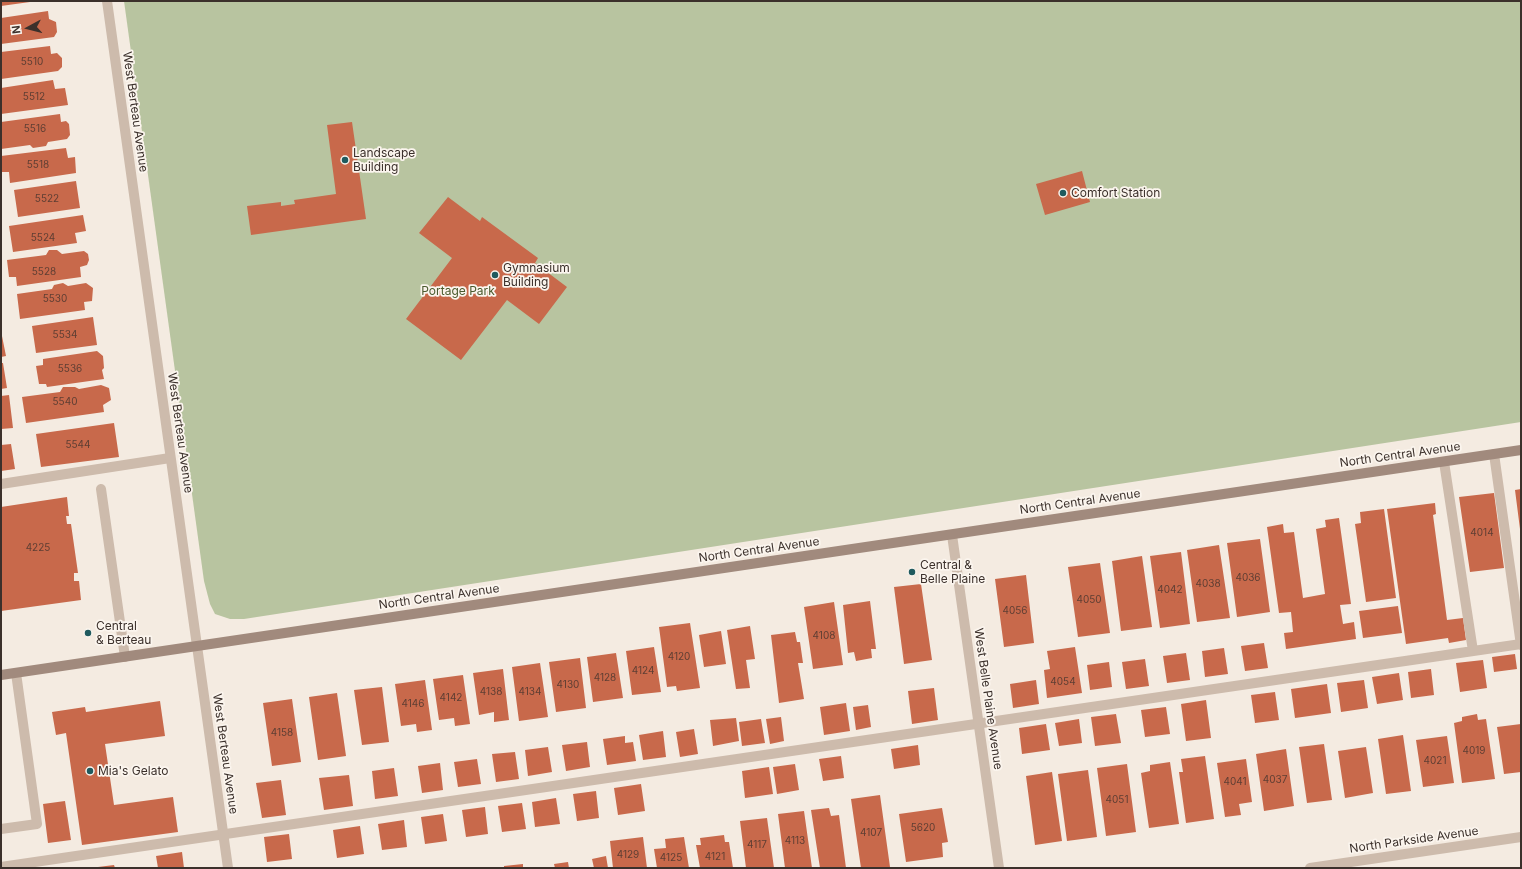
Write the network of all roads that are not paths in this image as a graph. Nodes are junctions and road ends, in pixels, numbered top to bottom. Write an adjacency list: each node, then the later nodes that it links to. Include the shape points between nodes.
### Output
1 (107, 1): 4 (street, West Berteau Avenue)
2 (1521, 450): 3 (main road, North Central Avenue)
3 (1494, 454): 5 (main road, North Central Avenue); 9 (street)
4 (170, 458): 6 (street); 10 (street, West Berteau Avenue)
5 (1444, 462): 8 (main road, North Central Avenue); 11 (street)
6 (1, 484)
7 (101, 489): 12 (street)
8 (952, 534): 10 (main road, North Central Avenue); 15 (street, West Belle Plaine Avenue)
9 (1521, 645): 11 (street)
10 (197, 646): 12 (main road, North Central Avenue); 17 (street, West Berteau Avenue)
11 (1473, 651): 15 (street)
12 (125, 657): 13 (main road, North Central Avenue)
13 (16, 673): 14 (main road, North Central Avenue); 16 (street, via 36,824)
14 (1, 675)
15 (978, 724): 17 (street); 21 (street, West Belle Plaine Avenue)
16 (1, 829)
17 (223, 835): 19 (street); 20 (street, West Berteau Avenue)
18 (1521, 837): 22 (street, North Parkside Avenue)
19 (1, 867)
20 (228, 868)
21 (999, 868)
22 (1310, 868)

